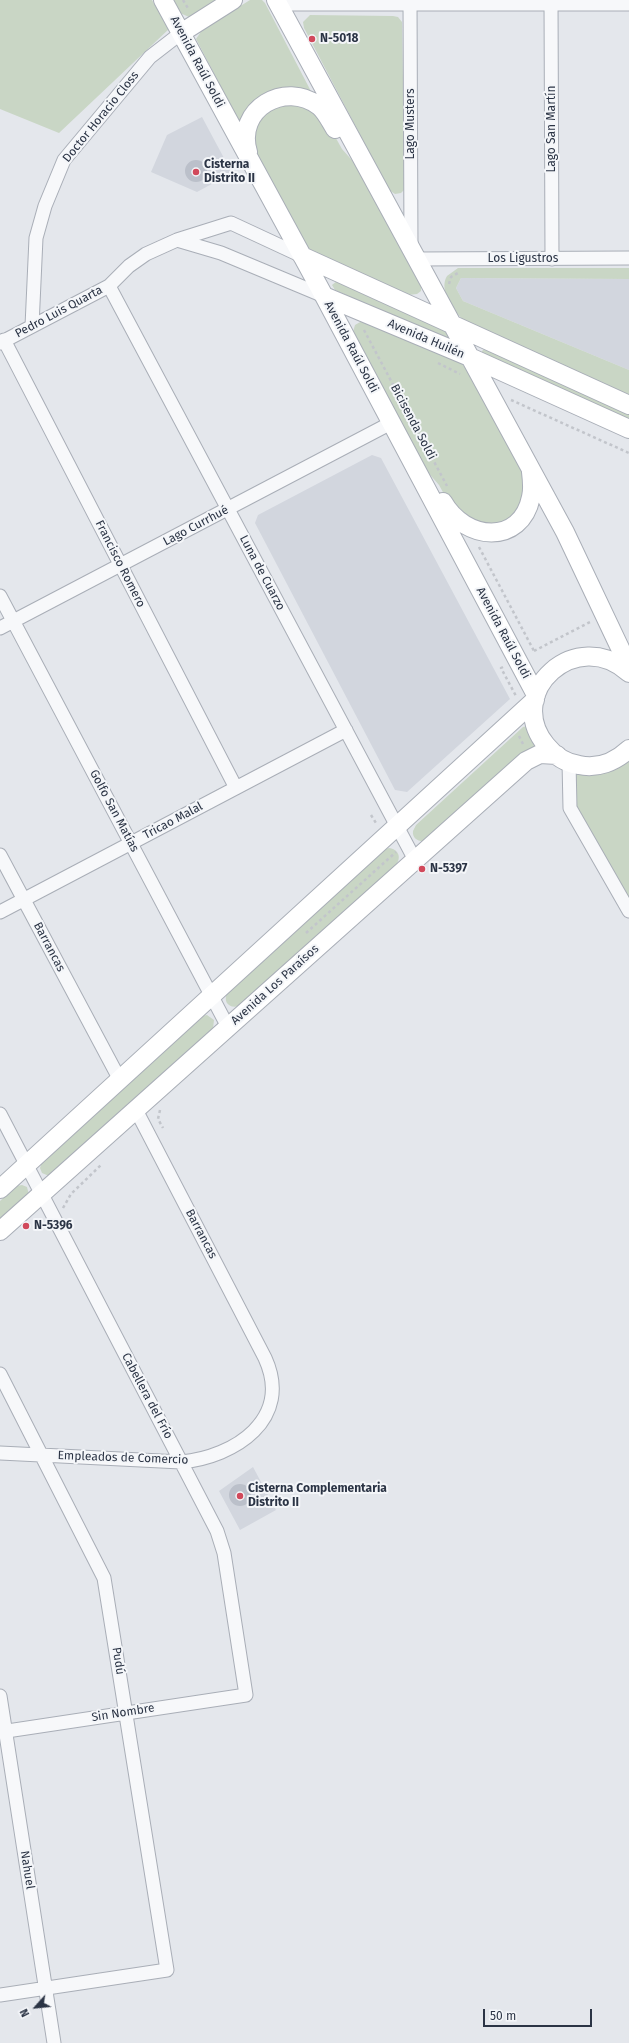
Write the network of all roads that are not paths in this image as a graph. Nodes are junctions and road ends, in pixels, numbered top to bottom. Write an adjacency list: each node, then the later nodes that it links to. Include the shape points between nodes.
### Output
1 (163, 0): 7 (main road, Avenida Raúl Soldi)
2 (233, 0): 7 (main road, Doctor Horacio Closs)
3 (278, 2): 4 (street); 8 (main road)
4 (410, 2): 5 (street); 12 (street, Lago Musters)
5 (551, 2): 6 (street); 14 (street, Lago San Martín)
6 (629, 4)
7 (181, 33): 9 (main road, Avenida Raúl Soldi); 19 (street, Doctor Horacio Closs, via 150,57 64,160 45,206 36,238)
8 (364, 161): 9 (main road, via 345,146 321,108 308,100 291,97 278,98 266,103 256,110 250,119 245,140); 12 (main road)
9 (252, 164): 13 (main road, Avenida Raúl Soldi)
10 (231, 224): 11 (street, Pedro Luis Quarta); 13 (street, Avenida Huilén)
11 (177, 240): 16 (street, Pedro Luis Quarta, via 137,260); 17 (street, Avenida Huilén, via 222,253)
12 (415, 253): 14 (street, Los Ligustros); 18 (main road)
13 (302, 256): 17 (main road, Avenida Raúl Soldi); 18 (main road, Avenida Huilén)
14 (552, 258): 15 (street, Los Ligustros)
15 (629, 258)
16 (109, 286): 19 (street, Pedro Luis Quarta); 29 (street, Luna de Cuarzo)
17 (324, 296): 21 (main road, Avenida Huilén); 25 (main road, Avenida Raúl Soldi)
18 (454, 325): 21 (main road); 23 (main road, Avenida Huilén)
19 (32, 326): 20 (street, Pedro Luis Quarta)
20 (2, 342): 30 (street, Francisco Romero)
21 (472, 358): 22 (main road, Avenida Huilén); 24 (main road)
22 (524, 382): 24 (main road, via 514,382 502,390 499,404); 26 (main road, Avenida Huilén)
23 (629, 405)
24 (503, 417): 28 (main road)
25 (391, 423): 27 (main road, Avenida Raúl Soldi); 29 (street, Lago Currhué)
26 (629, 429)
27 (413, 464): 28 (main road, via 433,485 454,518 469,528 486,532 498,532 508,528 522,516 531,497); 36 (main road, Avenida Raúl Soldi)
28 (531, 469): 34 (main road, via 579,561)
29 (228, 509): 30 (street, Lago Currhué); 37 (street, Luna de Cuarzo)
30 (121, 565): 32 (street, Lago Currhué); 40 (street, Francisco Romero)
31 (0, 596): 32 (street, Golfo San Matías)
32 (13, 621): 33 (street, Lago Currhué); 42 (street, Golfo San Matías)
33 (0, 628)
34 (629, 667)
35 (629, 673): 36 (main road, via 617,663 605,658 593,655 576,657 554,668 542,681)
36 (535, 697): 39 (main road, via 536,729 543,741); 41 (main road)
37 (346, 730): 40 (street, Tricao Malal); 41 (street, Luna de Cuarzo)
38 (629, 749): 39 (main road, Avenida Los Paraísos, via 616,759 600,765 583,766)
39 (563, 759): 44 (main road, Avenida Los Paraísos, via 540,754 529,758); 46 (street, via 570,808)
40 (236, 788): 42 (street, Tricao Malal)
41 (397, 827): 44 (street, Luna de Cuarzo); 48 (main road)
42 (131, 843): 45 (street, Tricao Malal); 48 (street, Golfo San Matías)
43 (0, 855): 45 (street, Barrancas)
44 (415, 860): 49 (main road, Avenida Los Paraísos)
45 (23, 900): 47 (street, Tricao Malal); 50 (street, Barrancas)
46 (629, 911)
47 (0, 912)
48 (212, 996): 49 (street, Golfo San Matías); 50 (main road)
49 (228, 1027): 51 (main road, Avenida Los Paraísos)
50 (120, 1080): 53 (main road)
51 (136, 1110): 55 (main road, Avenida Los Paraísos); 57 (street, Barrancas)
52 (0, 1114): 53 (street, Cabellera del Frío)
53 (27, 1165): 54 (main road); 55 (street, Cabellera del Frío)
54 (0, 1189)
55 (42, 1194): 56 (main road, Avenida Los Paraísos); 61 (street, Cabellera del Frío)
56 (0, 1231)
57 (266, 1358): 61 (street, Empleados de Comercio, via 272,1374 273,1392 271,1403 260,1423 248,1437 233,1448 201,1459)
58 (0, 1374): 60 (street, Pudú)
59 (0, 1453): 60 (street, Empleados de Comercio)
60 (42, 1455): 61 (street, Empleados de Comercio); 64 (street, Pudú, via 104,1578)
61 (181, 1462): 62 (street, Cabellera del Frío, via 214,1524 222,1546)
62 (246, 1695): 64 (street, Sin Nombre)
63 (0, 1696): 65 (street, Nahuel)
64 (126, 1713): 65 (street, Sin Nombre); 66 (street, Pudú, via 167,1970)
65 (3, 1732): 66 (street, Nahuel)
66 (45, 1988): 67 (street); 68 (street, Nahuel)
67 (0, 1995)
68 (54, 2043)

